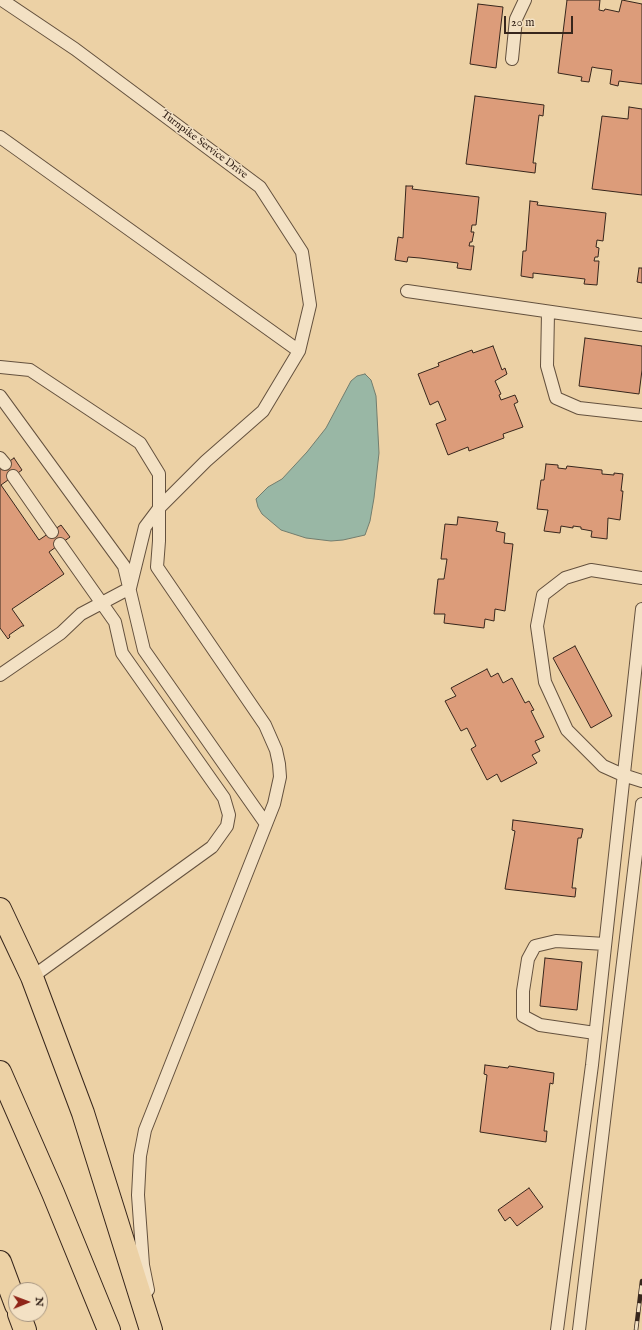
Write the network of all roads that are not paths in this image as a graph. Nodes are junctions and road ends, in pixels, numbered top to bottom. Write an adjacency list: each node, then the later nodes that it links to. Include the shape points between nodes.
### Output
1 (2, 0): 8 (lane, Turnpike Service Drive, via 75,49 260,187 302,252 310,305)
2 (525, 0): 3 (lane, via 516,19)
3 (512, 59)
4 (0, 137): 8 (lane)
5 (406, 291): 6 (lane)
6 (548, 313): 7 (lane); 11 (lane, via 547,366 556,398 579,408)
7 (642, 325)
8 (299, 352): 13 (lane, Turnpike Service Drive, via 263,411 206,461)
9 (0, 367): 13 (lane, via 30,370 140,443 159,474)
10 (0, 396): 17 (lane, via 124,566)
11 (642, 415)
12 (13, 476): 14 (lane)
13 (160, 507): 17 (lane, Turnpike Service Drive, via 145,527); 24 (lane, via 157,567 264,725 276,750 280,777)
14 (52, 532)
15 (60, 544): 18 (lane)
16 (642, 578): 21 (lane, via 591,570 565,578 543,595 537,626 545,682 567,730 603,766)
17 (130, 588): 18 (lane); 24 (lane, via 144,650)
18 (101, 603): 20 (lane, via 81,614 60,633); 27 (lane, via 115,622 122,653 224,798 229,815 227,826 212,847)
19 (642, 608): 21 (lane)
20 (0, 675)
21 (623, 776): 22 (lane); 26 (lane)
22 (642, 780)
23 (642, 804): 36 (lane)
24 (266, 824): 34 (lane, via 145,1130 139,1171 138,1215 143,1265)
25 (0, 909): 27 (highway)
26 (605, 944): 28 (lane); 28 (lane, via 556,940 535,946 528,959 523,991 523,1016 540,1025)
27 (32, 977): 33 (highway, via 83,1113)
28 (596, 1033): 35 (lane)
29 (0, 1072): 32 (highway)
30 (0, 1262): 31 (highway)
31 (8, 1284)
32 (109, 1330)
33 (151, 1330)
34 (156, 1330)
35 (558, 1330)
36 (579, 1330)

